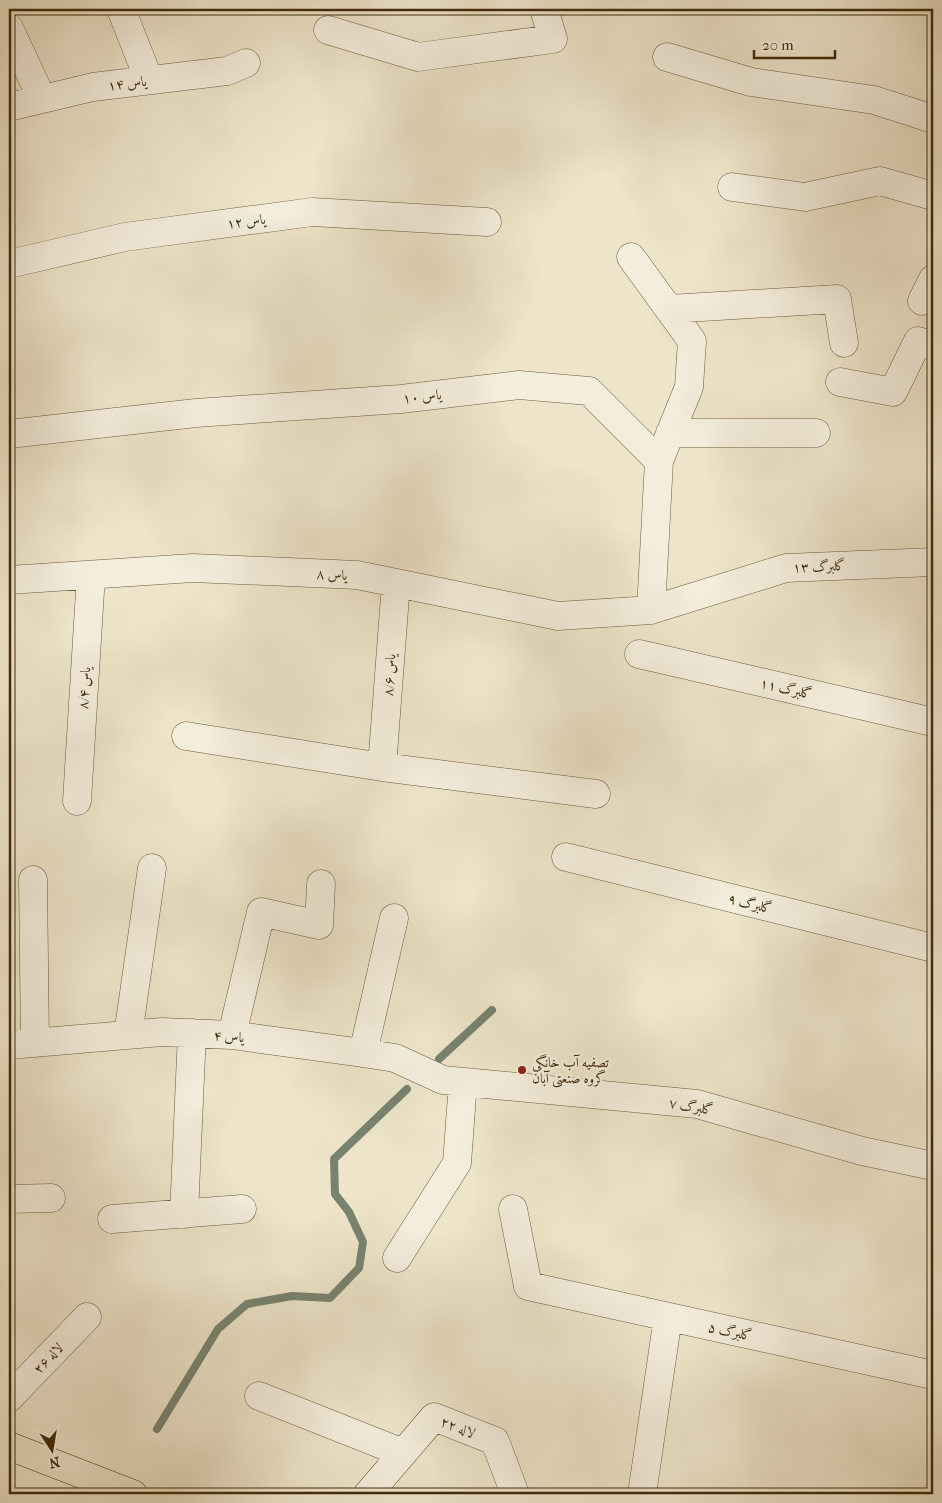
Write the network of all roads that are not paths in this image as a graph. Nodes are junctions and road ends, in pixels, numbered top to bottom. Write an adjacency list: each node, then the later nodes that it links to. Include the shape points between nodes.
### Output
1 (121, 9): 7 (street)
2 (544, 9): 4 (street, via 553,39 418,57)
3 (9, 28): 8 (street)
4 (328, 30)
5 (667, 57): 10 (street, via 751,82 874,100)
6 (246, 63): 7 (street, یاس ۱۴, via 227,71)
7 (149, 80): 8 (street, یاس ۱۴, via 93,87)
8 (42, 99): 9 (street, یاس ۱۴)
9 (9, 107)
10 (933, 119)
11 (732, 187): 12 (street, via 806,196 880,181)
12 (933, 196)
13 (486, 222): 15 (street, یاس ۱۲, via 312,212 125,236)
14 (631, 256): 16 (street)
15 (9, 264)
16 (669, 309): 17 (street, via 837,300); 20 (street, via 692,341 689,388)
17 (844, 343)
18 (933, 346): 19 (street, via 918,341 894,392)
19 (840, 382)
20 (670, 433): 22 (street); 23 (street)
21 (9, 434): 23 (street, یاس ۱۰, via 196,413 402,399 519,385 589,391)
22 (816, 434)
23 (659, 462): 28 (street)
24 (933, 562): 28 (street, گلبرگ ۱۳, via 786,568)
25 (91, 575): 26 (street, یاس ۸); 27 (street, یاس ۸, via 193,568 357,575); 34 (street, یاس ۸/۴)
26 (9, 580)
27 (396, 583): 28 (street, یاس ۸, via 558,616); 32 (street, یاس ۸/۶)
28 (651, 610)
29 (639, 654): 30 (street, گلبرگ ۱۱)
30 (933, 722)
31 (186, 736): 32 (street)
32 (382, 767): 33 (street)
33 (596, 794)
34 (77, 801)
35 (566, 857): 40 (street, گلبرگ ۹)
36 (152, 868): 42 (street)
37 (33, 880): 44 (street)
38 (320, 884): 43 (street, via 319,925 261,912)
39 (394, 918): 45 (street)
40 (933, 948)
41 (192, 1033): 42 (street, یاس ۴); 43 (street, یاس ۴); 52 (street)
42 (128, 1035): 44 (street, یاس ۴)
43 (232, 1035): 45 (street, یاس ۴)
44 (22, 1044)
45 (364, 1053): 46 (street, یاس ۴, via 396,1058)
46 (453, 1081): 47 (street, گلبرگ ۷, via 697,1104 862,1151); 54 (street, via 457,1163)
47 (933, 1166)
48 (51, 1198): 49 (street)
49 (9, 1199)
50 (242, 1209): 52 (street)
51 (513, 1209): 56 (street, گلبرگ ۵, via 528,1286)
52 (184, 1214): 53 (street)
53 (112, 1219)
54 (397, 1258)
55 (87, 1317): 59 (street, لاله ۲۶)
56 (668, 1317): 57 (street, گلبرگ ۵); 65 (street)
57 (933, 1375)
58 (259, 1396): 61 (street)
59 (9, 1398)
60 (9, 1446): 62 (main road)
61 (403, 1453): 63 (street, لاله ۲۲); 64 (street, لاله ۲۲, via 434,1417 495,1442)
62 (134, 1494)
63 (368, 1494)
64 (515, 1494)
65 (642, 1494)

